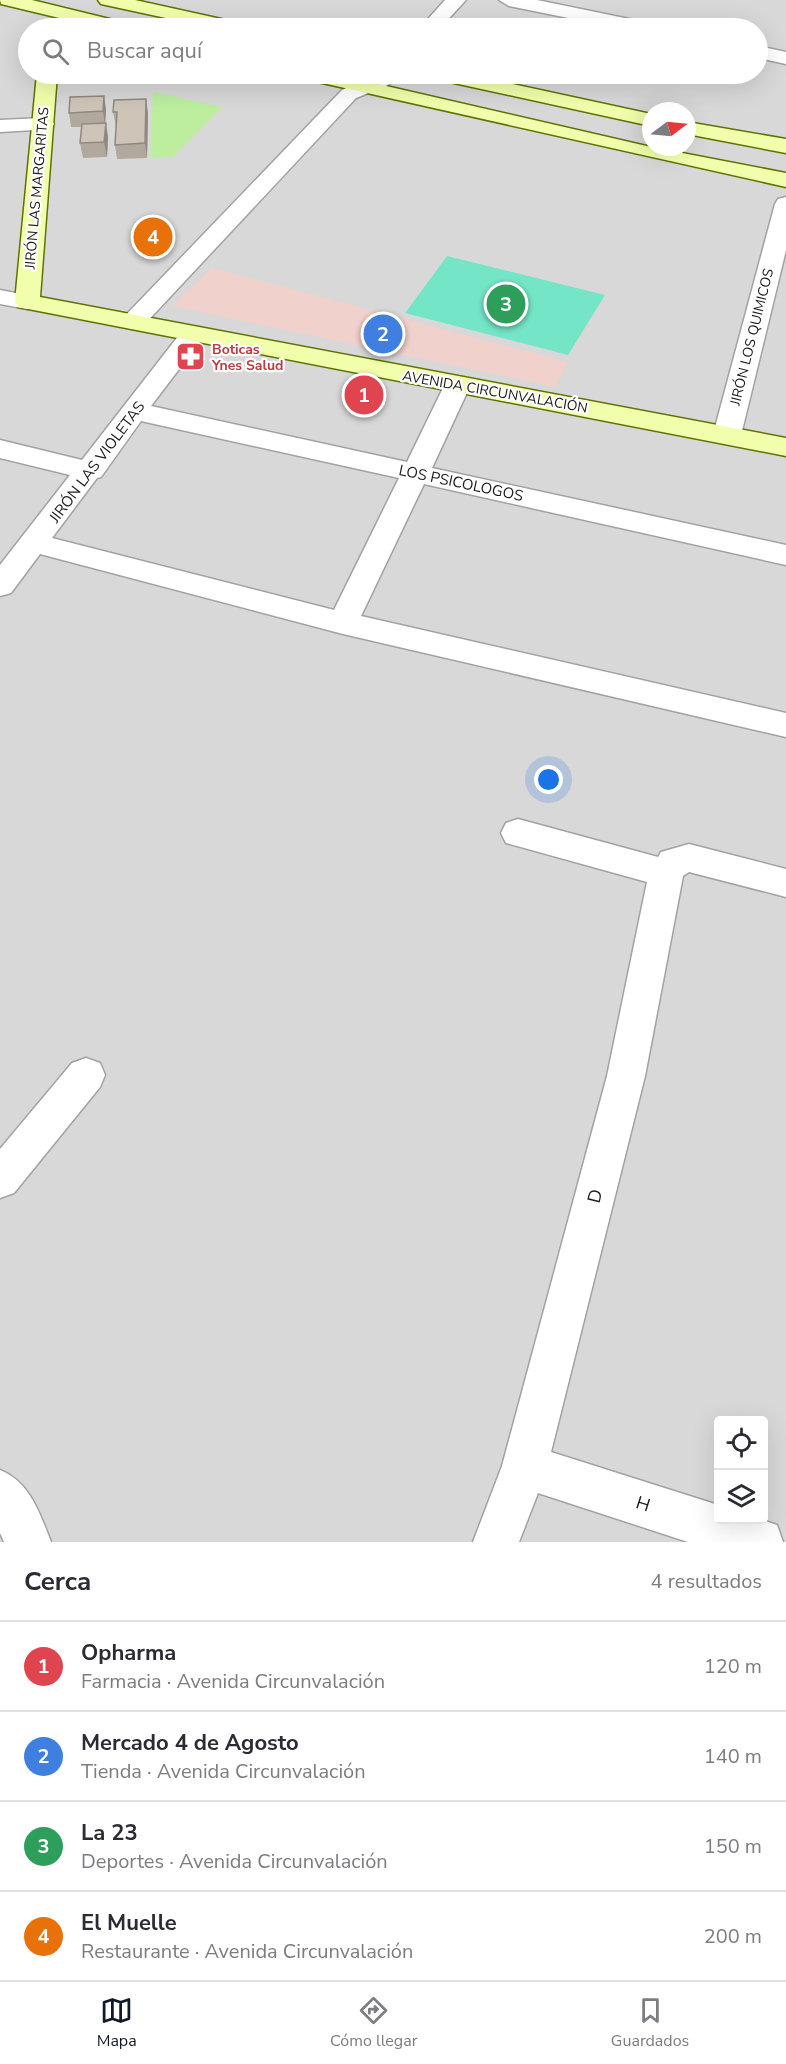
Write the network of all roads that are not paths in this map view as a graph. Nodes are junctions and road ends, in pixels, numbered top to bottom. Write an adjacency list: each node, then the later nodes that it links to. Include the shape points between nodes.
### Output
1 (8, 0): 5 (street)
2 (108, 0): 7 (street)
3 (456, 0): 8 (street)
4 (508, 0): 9 (street)
5 (56, 13): 6 (street)
6 (78, 18)
7 (191, 18)
8 (439, 18)
9 (595, 18)
10 (768, 54): 11 (street)
11 (786, 58)
12 (46, 84): 18 (street, JIRÓN LAS MARGARITAS)
13 (353, 84): 16 (street)
14 (374, 84): 16 (street)
15 (486, 84): 17 (street)
16 (366, 87): 22 (street); 27 (street, via 349,94)
17 (642, 118)
18 (43, 124): 19 (street); 26 (street, JIRÓN LAS MARGARITAS)
19 (0, 126)
20 (696, 130): 21 (street)
21 (786, 146)
22 (786, 180)
23 (786, 204): 24 (street, JIRÓN LOS QUIMICOS)
24 (776, 285): 31 (street, JIRÓN LOS QUIMICOS)
25 (0, 297): 26 (street)
26 (27, 302): 27 (street, AVENIDA CIRCUNVALACIÓN)
27 (134, 322): 28 (street, AVENIDA CIRCUNVALACIÓN)
28 (192, 335): 29 (street, AVENIDA CIRCUNVALACIÓN); 30 (street, JIRÓN LAS VIOLETAS)
29 (457, 386): 31 (street, AVENIDA CIRCUNVALACIÓN); 35 (street)
30 (135, 411): 34 (street, JIRÓN LAS VIOLETAS); 35 (street, LOS PSICOLOGOS)
31 (727, 435): 32 (street, AVENIDA CIRCUNVALACIÓN)
32 (786, 447)
33 (0, 449): 34 (street)
34 (91, 471): 36 (street, JIRÓN LAS VIOLETAS)
35 (415, 473): 37 (street, LOS PSICOLOGOS); 39 (street)
36 (35, 543): 38 (street, JIRÓN LAS VIOLETAS); 39 (street)
37 (786, 555)
38 (0, 586)
39 (343, 623): 40 (street)
40 (786, 725)
41 (518, 833): 42 (street)
42 (678, 866): 43 (street); 46 (street, D)
43 (786, 884)
44 (86, 1074): 45 (street)
45 (0, 1179)
46 (525, 1466): 49 (street, D); 50 (street, H)
47 (0, 1492): 48 (street)
48 (28, 1542)
49 (496, 1542)
50 (760, 1542)

